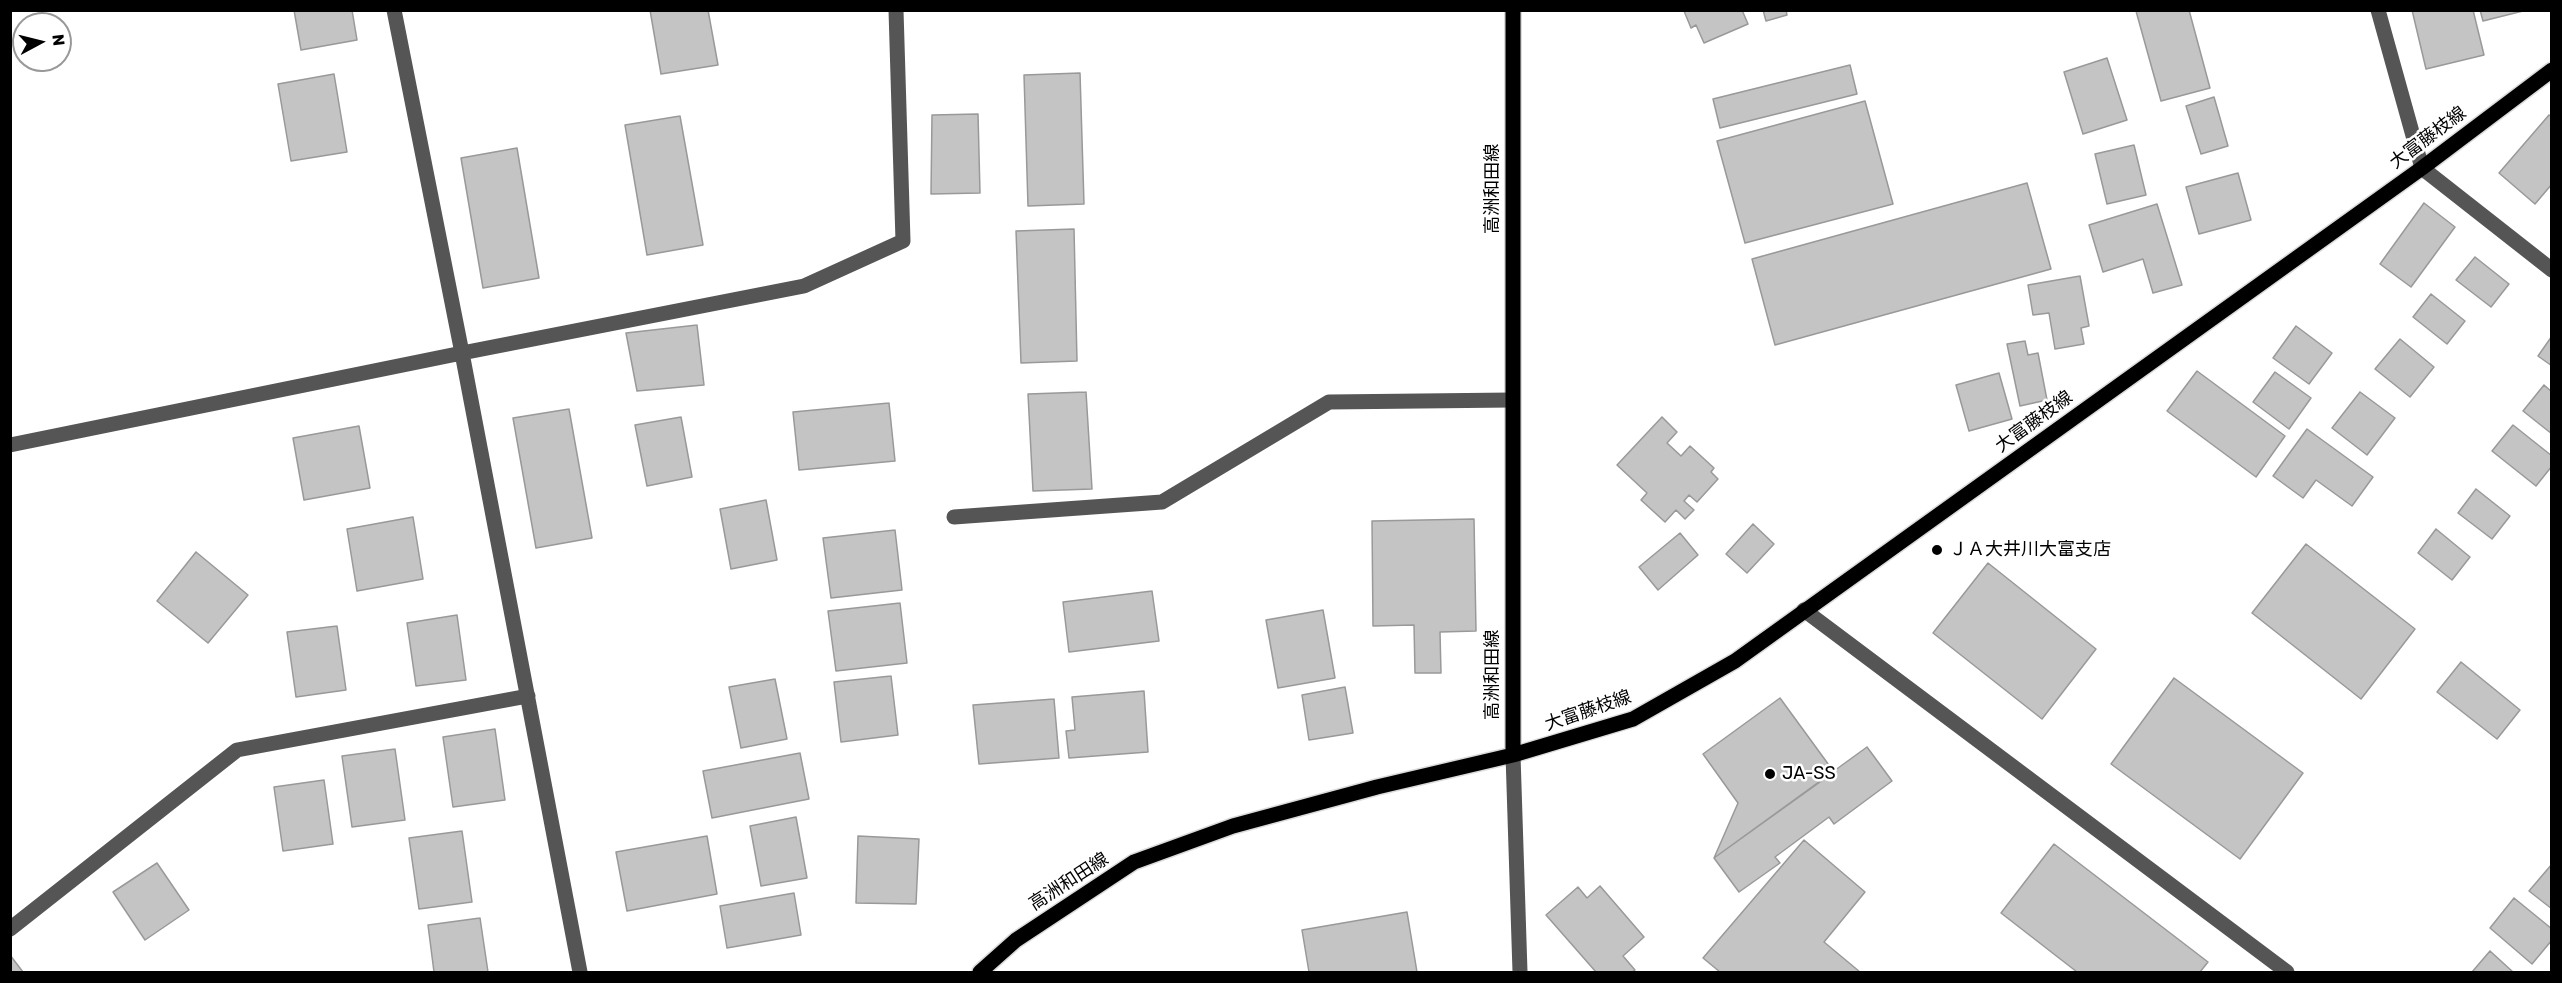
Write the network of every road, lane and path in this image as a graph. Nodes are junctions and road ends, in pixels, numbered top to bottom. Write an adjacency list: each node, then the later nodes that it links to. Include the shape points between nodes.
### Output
1 (394, 10): 8 (street)
2 (896, 10): 8 (street, via 903,241 804,286)
3 (1513, 10): 9 (main road, 高洲和田線)
4 (2378, 10): 6 (street)
5 (2552, 70): 6 (main road, 大富藤枝線)
6 (2422, 168): 7 (street); 12 (main road, 大富藤枝線)
7 (2552, 270)
8 (462, 353): 10 (street); 13 (street)
9 (1512, 400): 11 (street, via 1329,402 1162,502); 14 (main road, 高洲和田線)
10 (10, 446)
11 (954, 517)
12 (1804, 610): 14 (main road, 大富藤枝線, via 1735,661 1633,719); 19 (street)
13 (528, 696): 15 (street, via 237,750); 16 (street)
14 (1513, 755): 17 (main road, 高洲和田線, via 1233,826 1134,862 1016,940); 18 (street)
15 (10, 929)
16 (580, 972)
17 (980, 972)
18 (1520, 972)
19 (2287, 972)

